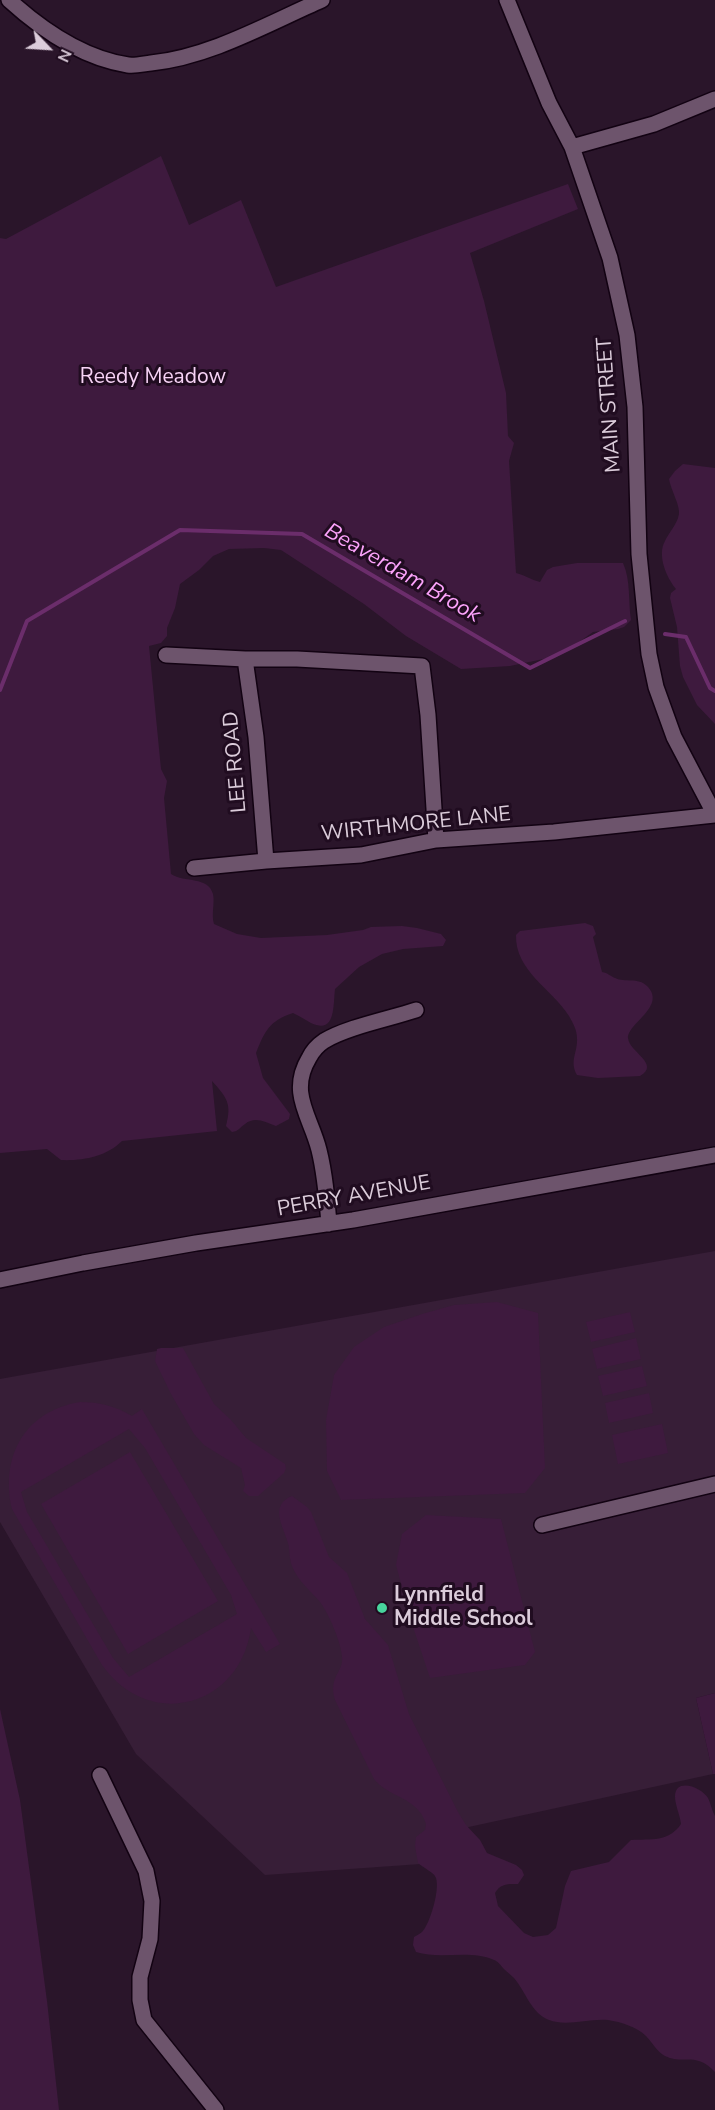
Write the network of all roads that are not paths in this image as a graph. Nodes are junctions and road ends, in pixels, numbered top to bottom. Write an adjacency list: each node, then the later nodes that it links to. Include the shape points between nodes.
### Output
1 (9, 0): 2 (street, via 56,37 94,57 130,65 176,60)
2 (322, 0)
3 (507, 0): 5 (street, MAIN STREET)
4 (715, 99): 5 (street, via 654,124)
5 (572, 147): 8 (street, MAIN STREET, via 610,258 627,335 634,407 639,554 656,687 674,737)
6 (166, 655): 7 (street)
7 (245, 659): 9 (street, via 422,666); 10 (street, LEE ROAD)
8 (715, 815): 9 (street, WIRTHMORE LANE)
9 (436, 840): 10 (street, WIRTHMORE LANE, via 361,855)
10 (266, 861): 11 (street, WIRTHMORE LANE)
11 (194, 868)
12 (416, 1010): 14 (street, via 337,1034 322,1042 303,1067 301,1099 319,1148)
13 (715, 1155): 14 (street, PERRY AVENUE)
14 (329, 1224): 15 (street, PERRY AVENUE, via 116,1257)
15 (0, 1280)
16 (715, 1484): 17 (street)
17 (542, 1525)
18 (100, 1775): 19 (street, via 146,1871 152,1901 150,1939 140,1977 144,2020)
19 (216, 2110)

